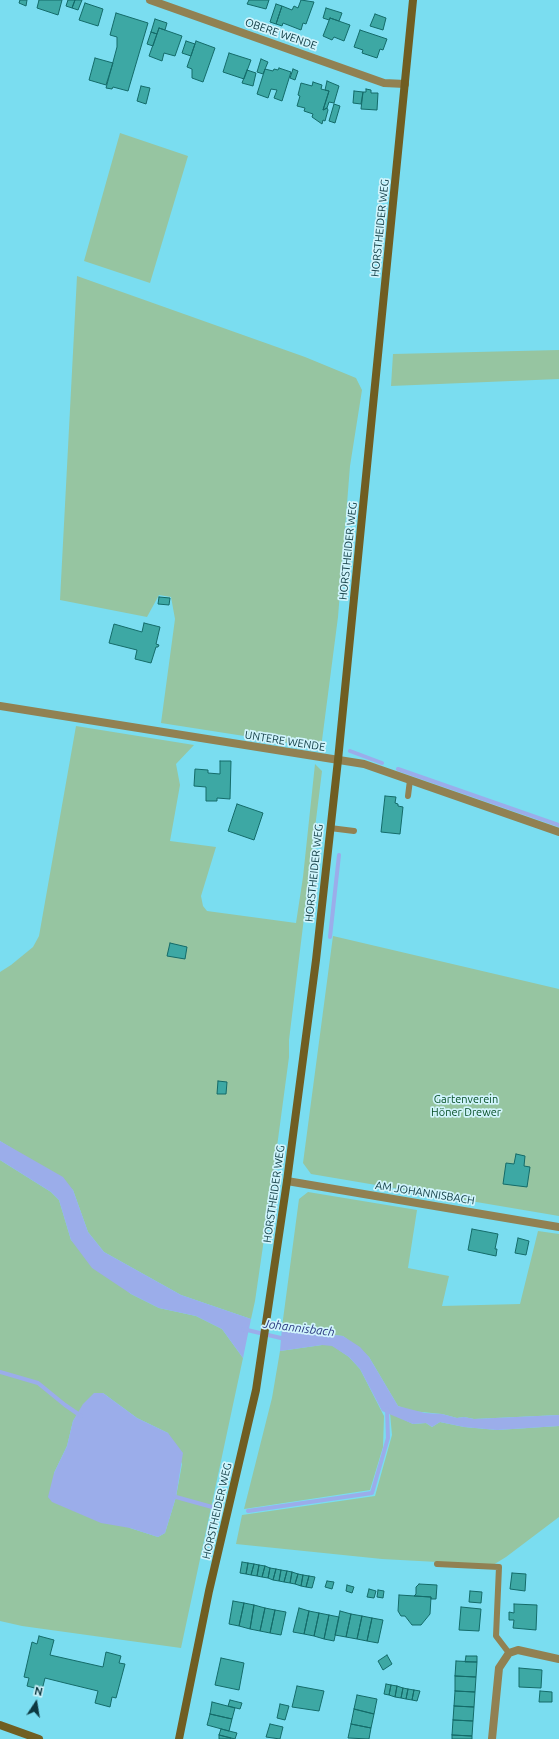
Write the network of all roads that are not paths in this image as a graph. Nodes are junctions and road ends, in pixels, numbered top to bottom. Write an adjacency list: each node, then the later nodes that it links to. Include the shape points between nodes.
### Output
1 (151, 0): 3 (street, OBERE WENDE, via 384,83)
2 (413, 0): 3 (street, HORSTHEIDER WEG)
3 (405, 84): 5 (street, HORSTHEIDER WEG)
4 (0, 706): 5 (street, UNTERE WENDE)
5 (338, 760): 6 (street, UNTERE WENDE, via 364,764); 8 (street, HORSTHEIDER WEG)
6 (410, 780): 7 (lane); 10 (street, UNTERE WENDE)
7 (408, 796)
8 (330, 828): 9 (lane); 11 (street, HORSTHEIDER WEG, via 316,960)
9 (354, 831)
10 (559, 832)
11 (287, 1181): 12 (street, AM JOHANNISBACH); 18 (street, HORSTHEIDER WEG, via 261,1362 209,1591)
12 (559, 1227)
13 (437, 1564): 14 (lane, via 499,1567 496,1636)
14 (509, 1653): 15 (street, via 518,1650); 19 (street, via 499,1668)
15 (559, 1659)
16 (0, 1724): 17 (street)
17 (39, 1739)
18 (179, 1739)
19 (492, 1739)

